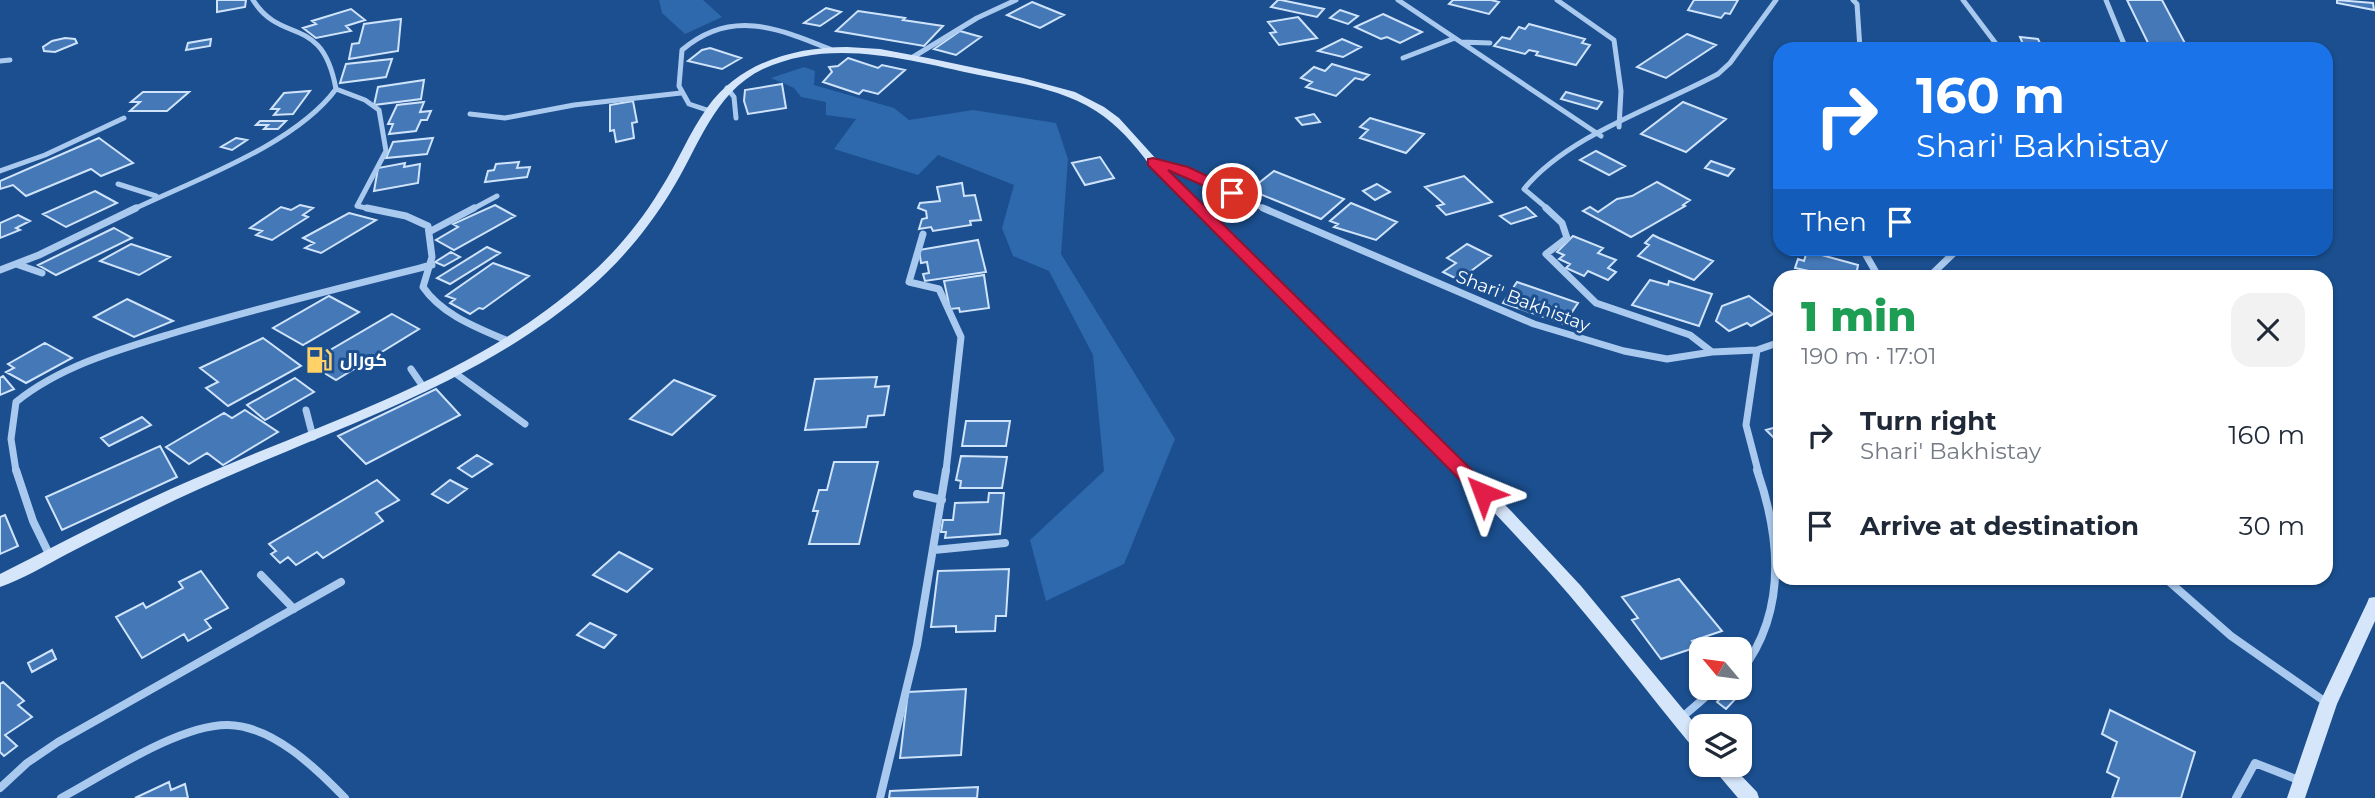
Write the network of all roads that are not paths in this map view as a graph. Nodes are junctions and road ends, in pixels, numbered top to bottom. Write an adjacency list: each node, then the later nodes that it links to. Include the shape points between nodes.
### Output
1 (253, 0): 20 (street, via 264,18 316,42 328,58)
2 (1016, 0): 15 (street)
3 (1398, 0): 9 (street)
4 (1557, 0): 26 (street, via 1614,40 1621,91)
5 (1776, 0): 26 (street, Shari' Bakhistay, via 1718,74)
6 (1853, 0): 10 (street)
7 (1963, 0): 11 (street)
8 (2106, 0): 12 (street)
9 (1458, 41): 13 (street); 16 (street); 27 (street)
10 (1860, 42)
11 (1995, 42)
12 (2123, 42)
13 (1490, 43)
14 (832, 50): 15 (main road); 19 (main road, via 782,59 742,76); 21 (street, via 787,30 737,24 717,27 682,50 678,59)
15 (914, 57): 28 (main road, via 1071,95 1121,124)
16 (1402, 58)
17 (10, 60): 18 (street)
18 (0, 61)
19 (727, 88): 22 (main road); 25 (street, via 734,97)
20 (336, 89): 32 (street, via 324,107 301,126); 33 (street, via 379,110 386,136 386,151 357,206 405,216 428,226)
21 (681, 93): 22 (street, via 689,104); 23 (street, via 505,118)
22 (710, 111): 41 (main road, via 656,206 589,283)
23 (470, 114)
24 (124, 118): 29 (street)
25 (736, 118)
26 (1619, 127): 27 (street, Shari' Bakhistay)
27 (1601, 136): 44 (street, Shari' Bakhistay, via 1542,167 1524,189 1567,229 1567,238 1546,254 1596,303 1690,335)
28 (1153, 162): 44 (street, Shari' Bakhistay, via 1184,170 1534,324 1667,359); 67 (main road, via 1557,569 1626,648)
29 (0, 171)
30 (118, 184): 32 (street)
31 (497, 196): 33 (street)
32 (157, 197): 36 (street)
33 (429, 232): 37 (street)
34 (923, 234): 52 (street, via 909,282 939,289 961,337)
35 (1951, 256): 39 (street)
36 (15, 264): 38 (street); 40 (street)
37 (432, 265): 41 (street, via 423,287 427,296); 56 (street, via 186,330 75,367 33,387 16,400 5,434 24,509)
38 (0, 270)
39 (1936, 270)
40 (43, 273)
41 (508, 341): 46 (main road)
42 (1773, 344): 43 (street)
43 (1756, 350): 44 (street); 53 (street, via 1747,433 1767,499)
44 (1712, 352)
45 (411, 369): 47 (street)
46 (455, 373): 47 (main road); 49 (street)
47 (424, 388): 50 (main road)
48 (306, 410): 50 (street)
49 (525, 424)
50 (313, 437): 56 (main road, via 216,475)
51 (917, 494): 52 (street)
52 (942, 500): 55 (street)
53 (1773, 541)
54 (1005, 543): 55 (street)
55 (934, 550): 74 (street, via 917,645)
56 (50, 555): 58 (main road)
57 (261, 575): 63 (street)
58 (0, 581)
59 (341, 582): 63 (street)
60 (1773, 585): 64 (street, via 1769,625)
61 (2173, 585): 66 (street, via 2231,636)
62 (2375, 603): 66 (main road)
63 (294, 608): 70 (street, via 58,742)
64 (1752, 657)
65 (1702, 700): 67 (street)
66 (2328, 704): 71 (main road)
67 (1679, 719): 68 (main road)
68 (1689, 730)
69 (1730, 777): 75 (main road)
70 (0, 788)
71 (2299, 789): 76 (street, via 2255,763)
72 (61, 798): 73 (street, via 154,750 198,731 229,725 256,732 293,752)
73 (345, 798)
74 (880, 798)
75 (1750, 798)
76 (2236, 798)

